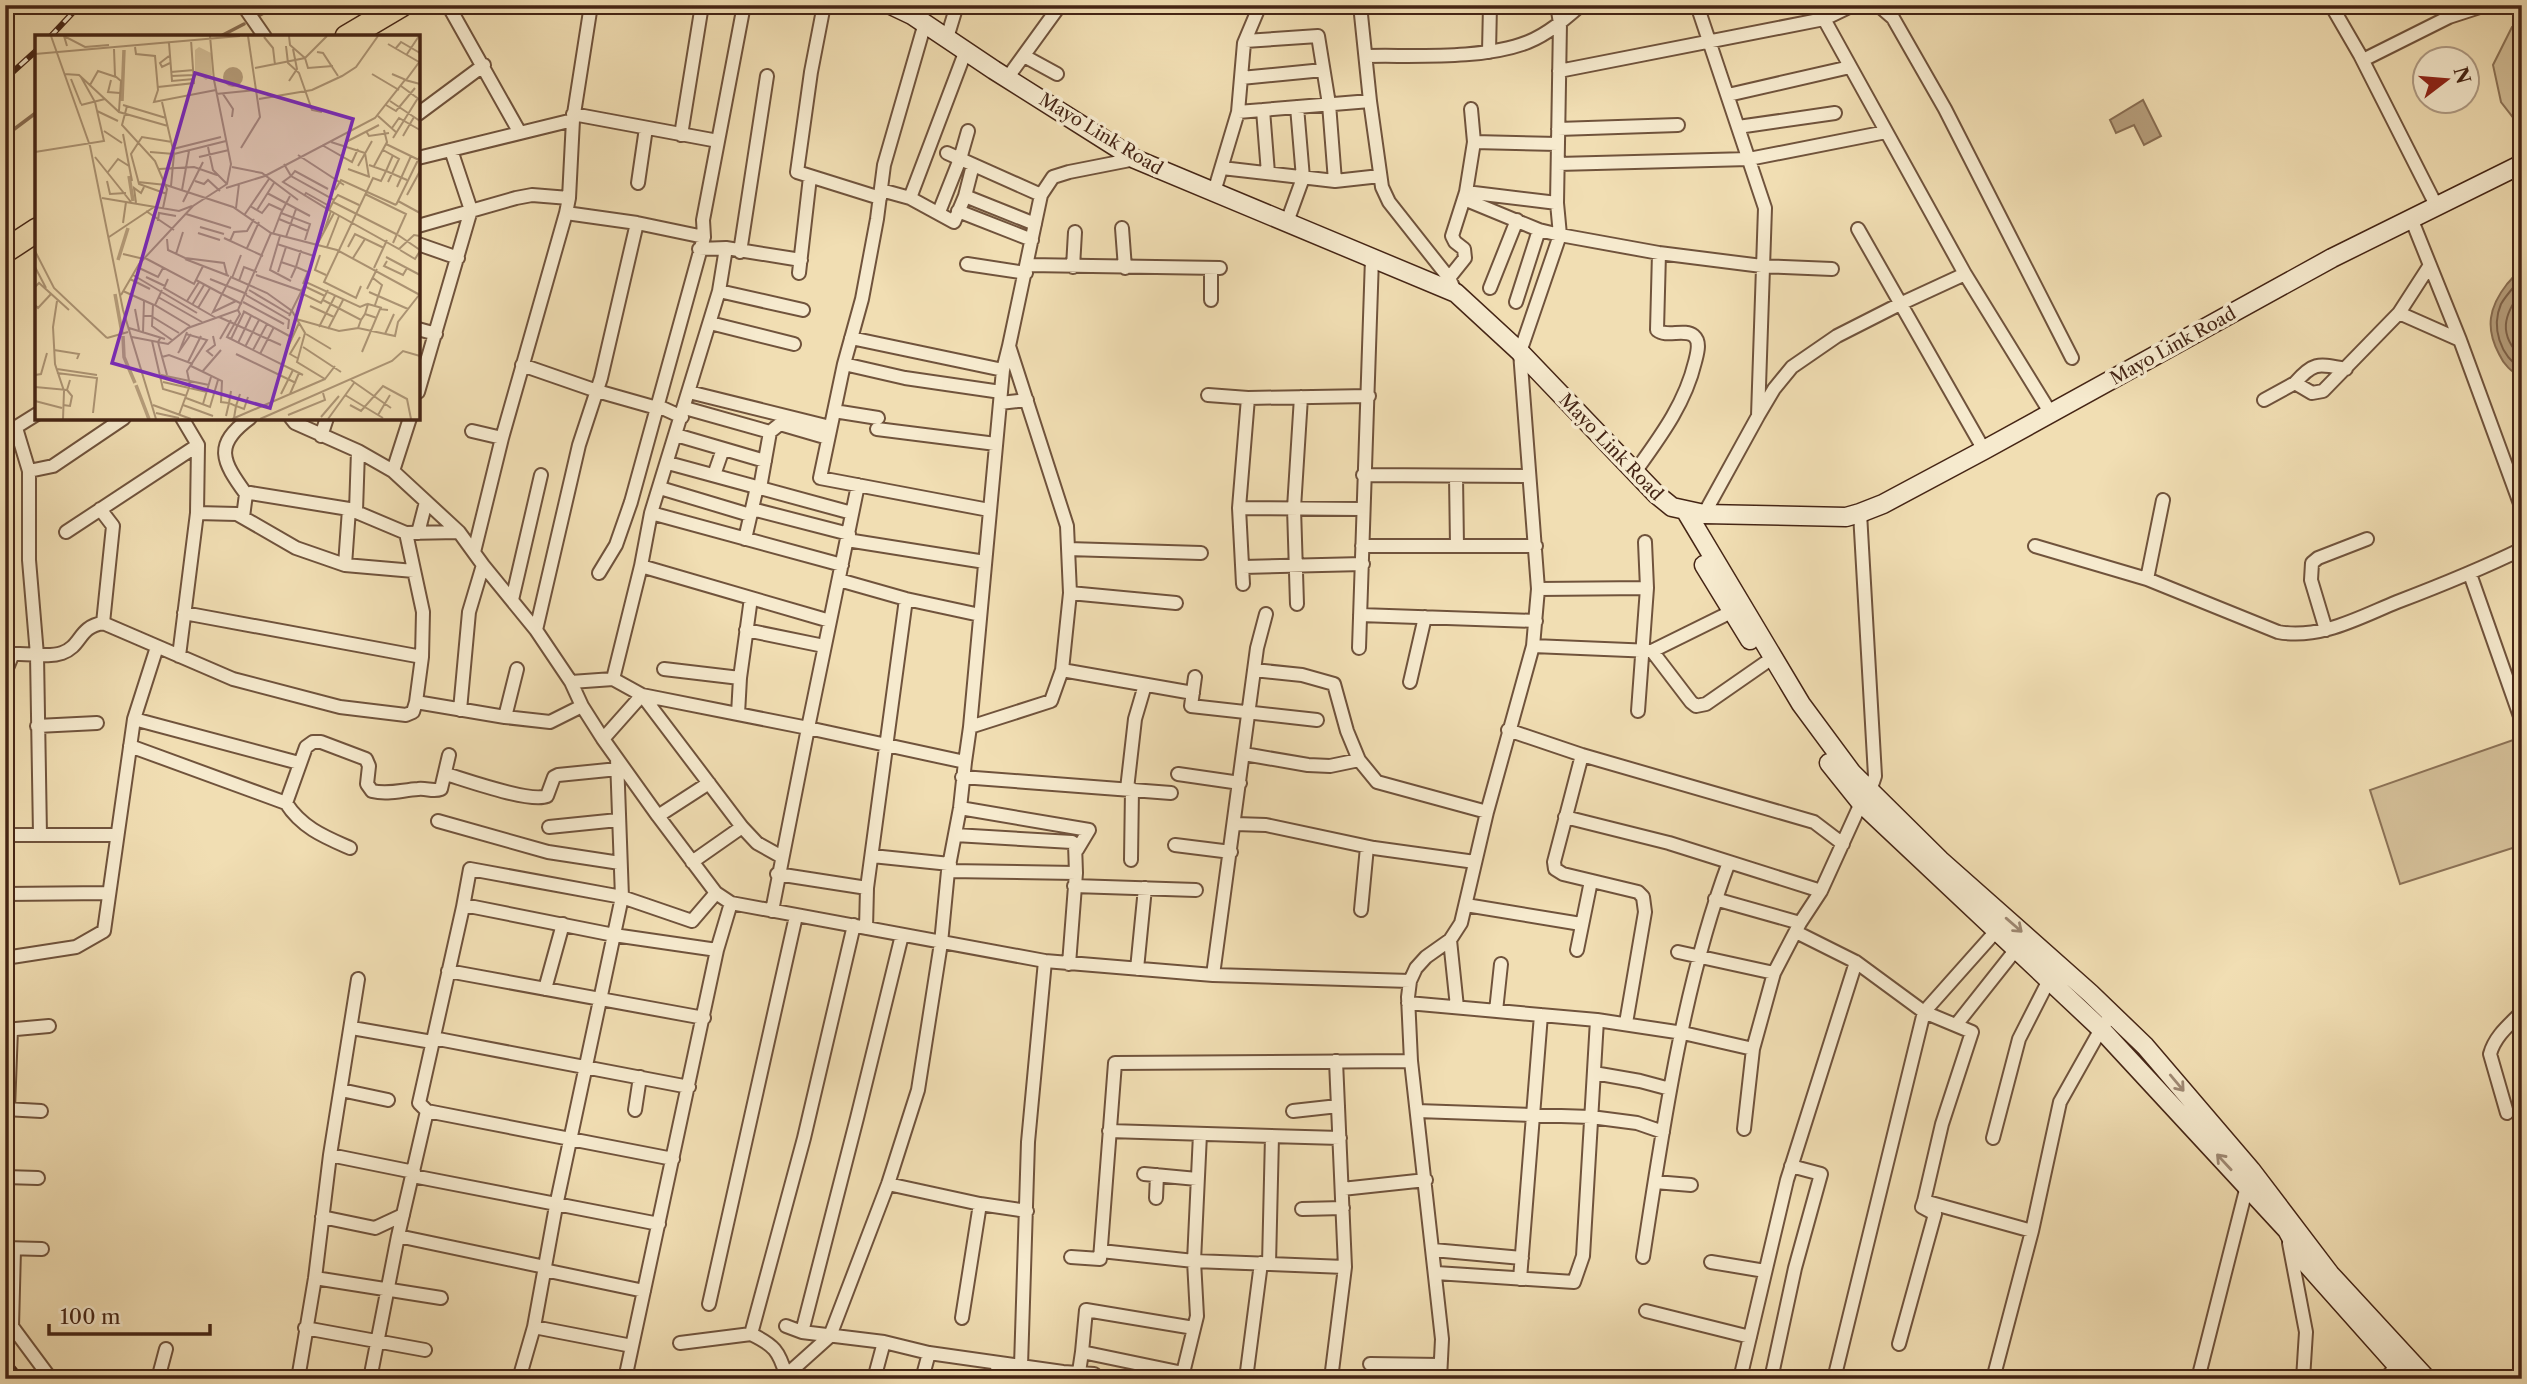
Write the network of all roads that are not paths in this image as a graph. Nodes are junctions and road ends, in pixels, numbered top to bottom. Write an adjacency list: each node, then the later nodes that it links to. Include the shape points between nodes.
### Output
1 (243, 5): 27 (street)
2 (380, 5): 28 (highway)
3 (401, 5): 29 (highway)
4 (448, 5): 38 (street)
5 (591, 5): 55 (street)
6 (702, 5): 63 (street)
7 (744, 5): 64 (street)
8 (824, 5): 79 (street, via 797,172)
9 (891, 5): 24 (street, Mayo Link Road)
10 (957, 5): 30 (street)
11 (1260, 5): 31 (street)
12 (1360, 5): 36 (street)
13 (1490, 5): 34 (street)
14 (1557, 5): 26 (street)
15 (1581, 5): 26 (street)
16 (1697, 5): 32 (street)
17 (1822, 5): 25 (street)
18 (1853, 5): 25 (street)
19 (1878, 5): 145 (street, via 1893,18 1945,109)
20 (2331, 5): 37 (street)
21 (2482, 6): 23 (street)
22 (1058, 8): 35 (street)
23 (2446, 11): 37 (street)
24 (916, 15): 30 (street, Mayo Link Road); 84 (street)
25 (1824, 19): 32 (street); 39 (street)
26 (1560, 23): 34 (street, via 1529,42); 41 (street)
27 (264, 35)
28 (330, 35)
29 (350, 35)
30 (947, 38): 33 (street, Mayo Link Road)
31 (1245, 41): 40 (street, via 1318,36); 45 (street)
32 (1710, 42): 41 (street); 46 (street)
33 (966, 50): 44 (street, Mayo Link Road); 89 (street)
34 (1489, 52): 36 (street)
35 (1024, 56): 42 (street); 44 (street)
36 (1366, 56): 47 (street)
37 (2362, 60): 91 (street)
38 (484, 65): 53 (street); 62 (street)
39 (1850, 67): 46 (street); 61 (street)
40 (1324, 70): 45 (street); 48 (street)
41 (1559, 71): 59 (street)
42 (1057, 74)
43 (767, 76): 115 (street)
44 (1008, 77): 71 (street, Mayo Link Road)
45 (1241, 78): 52 (street)
46 (1728, 95): 57 (street)
47 (1370, 100): 48 (street); 78 (street)
48 (1329, 104): 49 (street); 81 (street)
49 (1297, 107): 51 (street); 80 (street)
50 (1471, 109): 65 (street)
51 (1263, 110): 52 (street); 77 (street)
52 (1238, 112): 76 (street)
53 (420, 113)
54 (1835, 113): 57 (street)
55 (573, 117): 58 (street); 62 (street); 88 (street)
56 (1678, 125): 59 (street)
57 (1738, 127): 72 (street)
58 (646, 128): 63 (street); 82 (street)
59 (1558, 129): 66 (street)
60 (968, 131): 70 (street)
61 (1886, 132): 72 (street); 128 (street)
62 (520, 133): 67 (street)
63 (681, 135): 64 (street)
64 (718, 141): 111 (street)
65 (1474, 142): 66 (street); 86 (street)
66 (1558, 144): 73 (street)
67 (451, 150): 69 (street); 92 (street)
68 (947, 153): 70 (street)
69 (420, 158)
70 (960, 159): 75 (street); 94 (street)
71 (1135, 159): 83 (street, Mayo Link Road); 85 (street, via 1053,177)
72 (1749, 159): 73 (street); 122 (street, via 1765,208)
73 (1558, 164): 90 (street)
74 (2522, 164): 91 (street, Mayo Link Road)
75 (973, 165): 85 (street); 87 (street)
76 (1222, 168): 77 (street); 83 (street)
77 (1268, 173): 80 (street)
78 (1380, 176): 81 (street); 129 (street, via 1389,202)
79 (810, 177): 84 (street); 119 (street)
80 (1303, 178): 81 (street); 99 (street)
81 (1335, 181)
82 (638, 183)
83 (1214, 192): 99 (street, Mayo Link Road)
84 (880, 194): 89 (street); 140 (street)
85 (1041, 195): 101 (street)
86 (1465, 195): 90 (street); 98 (street); 129 (street, via 1452,236 1465,251)
87 (965, 196): 93 (street); 101 (street)
88 (569, 198): 92 (street, via 532,195); 95 (street)
89 (911, 198): 94 (street)
90 (1557, 203): 109 (street)
91 (2437, 207): 97 (street, Mayo Link Road)
92 (471, 210): 102 (street); 117 (street)
93 (958, 211): 94 (street, via 954,222); 110 (street)
94 (939, 212)
95 (566, 213): 100 (street); 147 (street)
96 (35, 214): 108 (highway)
97 (2411, 218): 121 (street); 164 (street, Mayo Link Road)
98 (1517, 220): 105 (street); 130 (street)
99 (1287, 222): 118 (street, Mayo Link Road)
100 (637, 223): 111 (street); 152 (street)
101 (1035, 224): 110 (street)
102 (420, 225)
103 (1122, 228): 124 (street)
104 (1858, 229): 134 (street)
105 (1539, 230): 109 (street); 133 (street)
106 (35, 231): 114 (highway)
107 (1075, 232): 123 (street)
108 (5, 234)
109 (1560, 235): 116 (street); 144 (street)
110 (1032, 240): 125 (street)
111 (701, 243): 113 (street); 161 (street)
112 (420, 245): 117 (street)
113 (726, 248): 115 (street); 131 (street)
114 (5, 251)
115 (740, 251): 119 (street)
116 (1659, 253): 122 (street); 189 (street, via 1657,330 1691,334 1699,348 1677,412)
117 (458, 258): 139 (street)
118 (1372, 258): 129 (street, Mayo Link Road); 155 (street)
119 (801, 260): 127 (street)
120 (967, 264): 125 (street)
121 (2430, 265): 136 (street); 141 (street)
122 (1762, 266): 126 (street); 166 (street)
123 (1073, 267): 124 (street); 125 (street)
124 (1125, 268): 132 (street, via 1215,268)
125 (1027, 269): 143 (street)
126 (1832, 269)
127 (799, 273)
128 (1965, 274): 134 (street); 164 (street)
129 (1453, 286): 144 (street, Mayo Link Road)
130 (1490, 288)
131 (719, 291): 135 (street); 137 (street)
132 (1211, 300)
133 (1516, 302)
134 (1900, 304): 166 (street, via 1837,336 1792,367); 183 (street)
135 (803, 310)
136 (2399, 313): 141 (street); 148 (street)
137 (710, 323): 142 (street); 153 (street)
138 (420, 330): 139 (street)
139 (436, 334): 151 (street)
140 (851, 338): 146 (street); 149 (street)
141 (2460, 340): 206 (street)
142 (794, 344)
143 (1009, 346): 149 (street); 159 (street)
144 (1520, 352): 189 (street, Mayo Link Road); 194 (street)
145 (2072, 358)
146 (844, 364): 157 (street); 162 (street)
147 (522, 365): 152 (street); 179 (street)
148 (2346, 369): 150 (street, via 2315,366); 150 (street, via 2319,393)
149 (1003, 370): 157 (street)
150 (2295, 383): 160 (street)
151 (420, 386)
152 (597, 391): 161 (street); 262 (street, via 579,445)
153 (690, 392): 163 (street); 176 (street)
154 (1208, 395): 158 (street)
155 (1369, 396): 156 (street); 192 (street)
156 (1301, 397): 158 (street); 202 (street)
157 (1001, 398): 159 (street); 181 (street)
158 (1248, 398): 201 (street)
159 (1027, 400): 227 (street, via 1067,526)
160 (2264, 400)
161 (658, 407): 163 (street); 240 (street, via 617,545)
162 (834, 411): 176 (street); 181 (street)
163 (683, 412): 175 (street); 177 (street)
164 (2050, 412): 183 (street, Mayo Link Road)
165 (35, 415): 173 (street)
166 (1758, 416): 214 (street)
167 (121, 420): 187 (street, via 53,466)
168 (183, 420): 180 (street)
169 (248, 420): 198 (street, via 225,446 228,468)
170 (292, 420): 178 (street)
171 (326, 420): 178 (street)
172 (409, 420): 188 (street)
173 (10, 431): 187 (street)
174 (472, 431): 179 (street)
175 (770, 432): 176 (street, via 780,424); 185 (street)
176 (829, 433): 195 (street, via 820,478)
177 (677, 435): 182 (street); 186 (street)
178 (321, 436): 184 (street)
179 (502, 438): 229 (street)
180 (198, 444): 204 (street); 210 (street)
181 (996, 444): 208 (street)
182 (723, 449): 185 (street); 191 (street)
183 (1984, 450): 213 (street, Mayo Link Road)
184 (358, 451): 188 (street); 207 (street)
185 (765, 461): 197 (street)
186 (668, 463): 191 (street); 196 (street)
187 (29, 471): 270 (street, via 29,560)
188 (393, 471): 200 (street)
189 (1635, 472): 203 (street, Mayo Link Road, via 1656,495)
190 (541, 475): 250 (street)
191 (714, 475): 197 (street)
192 (1363, 475): 193 (street); 205 (street)
193 (1456, 475): 194 (street); 224 (street)
194 (1528, 476): 225 (street)
195 (858, 485): 208 (street); 212 (street)
196 (660, 488): 209 (street); 211 (street)
197 (759, 488): 209 (street); 212 (street)
198 (246, 494): 207 (street); 215 (street)
199 (2163, 500): 242 (street)
200 (426, 502): 217 (street); 218 (street)
201 (1239, 508): 202 (street); 238 (street)
202 (1294, 508): 205 (street); 236 (street)
203 (1679, 508): 214 (street, Mayo Link Road); 253 (street); 319 (street)
204 (100, 509): 216 (street); 261 (street, via 113,526)
205 (1363, 509): 223 (street)
206 (2522, 509)
207 (352, 510): 218 (street); 233 (street)
208 (989, 510): 231 (street)
209 (751, 512): 219 (street); 220 (street)
210 (197, 513): 215 (street); 254 (street)
211 (651, 513): 220 (street); 237 (street)
212 (852, 513): 219 (street)
213 (1860, 513): 214 (street, Mayo Link Road, via 1846,517); 319 (street, via 1875,760 1875,776)
214 (1704, 514)
215 (243, 517): 233 (street, via 296,548)
216 (66, 532)
217 (459, 532): 218 (street); 229 (street)
218 (412, 533): 239 (street)
219 (848, 537): 231 (street); 235 (street)
220 (745, 539): 235 (street)
221 (2367, 539): 264 (street, via 2312,563 2311,580)
222 (1645, 542): 245 (street)
223 (1362, 546): 224 (street); 232 (street)
224 (1457, 546): 225 (street)
225 (1536, 546): 246 (street)
226 (2035, 546): 242 (street)
227 (1068, 549): 230 (street); 247 (street)
228 (2522, 549): 241 (street)
229 (474, 552): 234 (street)
230 (1201, 554)
231 (985, 562): 256 (street)
232 (1363, 564): 236 (street); 257 (street)
233 (345, 565): 239 (street)
234 (482, 565): 250 (street); 289 (street, via 469,612)
235 (842, 565): 243 (street)
236 (1297, 565): 238 (street); 252 (street)
237 (641, 566): 248 (street); 281 (street)
238 (1243, 567): 244 (street)
239 (414, 571): 272 (street, via 423,612)
240 (599, 573)
241 (2470, 574): 264 (street); 296 (street)
242 (2147, 579): 264 (street, via 2278,632)
243 (839, 580): 249 (street); 259 (street)
244 (1243, 584)
245 (1647, 588): 246 (street); 269 (street)
246 (1538, 589): 260 (street)
247 (1070, 593): 251 (street); 276 (street)
248 (751, 598): 259 (street); 263 (street)
249 (906, 599): 256 (street); 304 (street)
250 (512, 600): 262 (street)
251 (1176, 603)
252 (1297, 604)
253 (1733, 611): 269 (street); 273 (street)
254 (184, 613): 271 (street); 272 (street)
255 (1266, 614): 277 (street)
256 (980, 615): 300 (street)
257 (1360, 615): 258 (street); 268 (street)
258 (1425, 617): 260 (street); 283 (street)
259 (830, 621): 265 (street)
260 (1536, 621): 266 (street)
261 (103, 623): 267 (street); 270 (street, via 88,627 61,653)
262 (536, 630): 282 (street)
263 (747, 630): 265 (street); 280 (street)
264 (2326, 630)
265 (824, 646): 299 (street)
266 (1533, 646): 269 (street); 301 (street)
267 (156, 647): 271 (street); 294 (street)
268 (1359, 648)
269 (1646, 651): 273 (street, via 1696,706 1706,704); 290 (street)
270 (37, 655): 278 (street, via 12,656); 298 (street)
271 (179, 656): 287 (street, via 233,679 340,707 406,715 413,712)
272 (422, 657): 287 (street)
273 (1765, 663): 319 (street, via 1834,771)
274 (517, 669): 293 (street)
275 (664, 669): 280 (street)
276 (1062, 670): 284 (street); 300 (street, via 1051,701)
277 (1254, 670): 291 (street); 308 (street, via 1334,684)
278 (5, 673)
279 (1195, 677): 285 (street)
280 (740, 678): 292 (street)
281 (613, 679): 282 (street); 286 (street)
282 (571, 682): 288 (street)
283 (1410, 682)
284 (1145, 685): 285 (street); 317 (street, via 1135,719)
285 (1193, 694): 291 (street, via 1191,706)
286 (642, 695): 292 (street); 302 (street); 315 (street)
287 (416, 702): 289 (street)
288 (582, 706): 293 (street, via 550,722); 302 (street)
289 (460, 710): 293 (street)
290 (1637, 711)
291 (1249, 712): 295 (street); 305 (street)
292 (738, 714): 299 (street)
293 (505, 717)
294 (134, 719): 303 (street); 310 (street)
295 (1317, 720)
296 (2522, 722)
297 (97, 723): 298 (street)
298 (37, 726): 331 (street)
299 (808, 727): 304 (street); 341 (street)
300 (970, 727): 309 (street)
301 (1508, 730): 307 (street); 322 (street)
302 (603, 739): 311 (street)
303 (130, 746): 320 (street); 332 (street)
304 (885, 746): 309 (street); 340 (street)
305 (1244, 754): 308 (street, via 1308,765); 316 (street)
306 (449, 755): 312 (street)
307 (1582, 755): 324 (street); 334 (street, via 1814,822)
308 (1359, 760): 322 (street, via 1377,782)
309 (965, 762): 314 (street)
310 (299, 763): 312 (street, via 306,747 321,741 366,759 367,784 382,793 436,791); 320 (street)
311 (618, 764): 312 (street, via 558,775 548,796 537,799); 323 (street); 325 (street)
312 (446, 774)
313 (1178, 774): 316 (street)
314 (962, 777): 317 (street); 321 (street)
315 (709, 783): 323 (street); 329 (street)
316 (1240, 783): 327 (street)
317 (1130, 789): 318 (street); 342 (street)
318 (1171, 793)
319 (1865, 797): 334 (street); 370 (street); 402 (street, one-way to 402, via 1940,860)
320 (286, 803): 337 (street, via 316,833)
321 (960, 808): 333 (street); 338 (street, via 1089,830)
322 (1487, 812): 344 (street)
323 (658, 816): 343 (street)
324 (1565, 817): 345 (street); 350 (street, via 1555,869)
325 (618, 820): 328 (street); 346 (street)
326 (438, 821): 346 (street, via 548,852)
327 (1235, 824): 336 (street, via 1266,825); 339 (street)
328 (549, 827)
329 (742, 827): 341 (street, via 757,844); 343 (street)
330 (5, 835): 331 (street)
331 (40, 835): 332 (street)
332 (117, 835): 355 (street)
333 (955, 835): 338 (street, via 1072,842); 347 (street)
334 (1843, 844): 354 (street)
335 (1175, 845): 339 (street)
336 (1367, 847): 344 (street); 363 (street)
337 (350, 848)
338 (1077, 850): 349 (street)
339 (1231, 852): 388 (street)
340 (872, 856): 347 (street); 351 (street)
341 (782, 857): 348 (street)
342 (1131, 860)
343 (692, 862): 356 (street)
344 (1475, 862): 361 (street)
345 (1729, 862): 354 (street); 359 (street)
346 (620, 863): 358 (street)
347 (949, 867): 349 (street); 374 (street)
348 (778, 874): 351 (street); 364 (street)
349 (1075, 879): 352 (street); 383 (street)
350 (1591, 881): 367 (street); 403 (street, via 1638,892 1646,905)
351 (867, 888): 368 (street)
352 (1145, 888): 353 (street); 385 (street)
353 (1196, 890)
354 (1821, 891): 369 (street)
355 (109, 893): 357 (street); 380 (street, via 104,931 76,947)
356 (716, 893): 358 (street, via 692,921); 360 (street)
357 (5, 894)
358 (622, 897): 362 (street, via 470,869); 371 (street)
359 (1715, 899): 369 (street); 379 (street)
360 (731, 903): 364 (street); 376 (street)
361 (1466, 905): 367 (street); 373 (street)
362 (463, 907): 366 (street); 386 (street)
363 (1362, 910)
364 (772, 911): 365 (street)
365 (796, 916): 368 (street); 483 (street)
366 (563, 924): 371 (street); 392 (street)
367 (1581, 924): 377 (street)
368 (860, 927): 372 (street); 492 (street)
369 (1798, 928): 382 (street); 387 (street)
370 (1997, 930): 375 (street); 397 (street)
371 (614, 935): 376 (street); 393 (street)
372 (902, 935): 374 (street); 491 (street)
373 (1450, 940): 391 (street, via 1426,957); 395 (street)
374 (941, 943): 381 (street); 448 (street, via 918,1090)
375 (2017, 948): 389 (street); 404 (street)
376 (718, 950): 400 (street)
377 (1577, 950)
378 (1678, 952): 379 (street)
379 (1700, 957): 387 (street); 408 (street)
380 (5, 958)
381 (1045, 961): 383 (street); 457 (street, via 1028,1142)
382 (1856, 962): 397 (street); 440 (street)
383 (1069, 964): 385 (street)
384 (1501, 964): 396 (street)
385 (1137, 969): 388 (street)
386 (448, 971): 392 (street); 409 (street)
387 (1774, 973): 410 (street)
388 (1213, 975): 391 (street)
389 (2050, 978): 402 (street); 437 (street, via 2019,1039)
390 (358, 979): 406 (street)
391 (1410, 981): 394 (street)
392 (545, 989): 393 (street)
393 (600, 1000): 400 (street); 413 (street)
394 (1408, 1003): 395 (street); 412 (street)
395 (1457, 1007): 396 (street)
396 (1496, 1011): 399 (street)
397 (1924, 1012): 404 (street); 528 (street)
398 (2522, 1012): 427 (street, via 2497,1038 2490,1054)
399 (1541, 1015): 401 (street); 428 (street)
400 (704, 1018): 416 (street)
401 (1597, 1020): 403 (street); 414 (street)
402 (2107, 1021): 444 (street); 462 (street, via 2060,1102)
403 (1626, 1023): 408 (street)
404 (1956, 1025): 452 (street, via 1972,1031)
405 (49, 1026): 407 (street)
406 (352, 1028): 409 (street); 418 (street)
407 (8, 1030): 421 (street)
408 (1683, 1032): 410 (street); 417 (street)
409 (433, 1040): 413 (street); 424 (street, via 419,1103)
410 (1753, 1049): 430 (street)
411 (1336, 1061): 412 (street); 420 (street); 431 (street, via 1115,1063)
412 (1411, 1061): 426 (street)
413 (586, 1066): 415 (street); 435 (street)
414 (1594, 1073): 417 (street); 429 (street)
415 (640, 1077): 416 (street); 422 (street)
416 (689, 1087): 439 (street)
417 (1670, 1089): 432 (street)
418 (341, 1090): 419 (street); 438 (street)
419 (388, 1100)
420 (1338, 1106): 425 (street); 436 (street)
421 (7, 1109): 423 (street)
422 (635, 1110)
423 (41, 1111)
424 (427, 1111): 435 (street); 441 (street)
425 (1293, 1111)
426 (1417, 1111): 428 (street); 446 (street)
427 (2507, 1114)
428 (1532, 1115): 429 (street); 470 (street)
429 (1591, 1117): 432 (street, via 1637,1122); 479 (street, via 1583,1256 1574,1283)
430 (1744, 1129)
431 (1110, 1131): 433 (street); 467 (street)
432 (1663, 1132): 447 (street)
433 (1200, 1134): 434 (street); 445 (street)
434 (1272, 1136): 436 (street); 473 (street)
435 (571, 1138): 439 (street); 454 (street)
436 (1340, 1138): 450 (street)
437 (1993, 1138)
438 (330, 1155): 441 (street); 459 (street)
439 (673, 1159): 460 (street)
440 (1791, 1166): 476 (street); 527 (street, via 1821,1174)
441 (414, 1174): 454 (street); 458 (street)
442 (5, 1177): 443 (street)
443 (38, 1178)
444 (2249, 1178): 461 (street); 530 (street)
445 (1197, 1179): 451 (street, via 1151,1175); 471 (street)
446 (1426, 1180): 450 (street); 466 (street)
447 (1655, 1182): 449 (street); 469 (street)
448 (888, 1184): 453 (street); 493 (street)
449 (1692, 1185)
450 (1342, 1189): 455 (street)
451 (1156, 1198)
452 (1924, 1200): 462 (street); 498 (street, via 1922,1207 1935,1214)
453 (980, 1205): 457 (street); 485 (street)
454 (556, 1206): 460 (street); 475 (street)
455 (1342, 1208): 456 (street); 474 (street)
456 (1302, 1209)
457 (1027, 1211): 507 (street)
458 (403, 1215): 459 (street, via 374,1228); 463 (street)
459 (322, 1217): 478 (street)
460 (659, 1224): 481 (street)
461 (2289, 1227): 509 (street, via 2304,1261); 531 (street, via 2306,1332); 533 (street)
462 (2032, 1231): 529 (street)
463 (398, 1236): 475 (street); 480 (street)
464 (10, 1249): 465 (street); 486 (street)
465 (42, 1249)
466 (1433, 1250): 470 (street); 477 (street)
467 (1101, 1251): 468 (street, via 1100,1259); 471 (street)
468 (1071, 1257)
469 (1643, 1257)
470 (1522, 1258): 479 (street)
471 (1195, 1261): 473 (street); 490 (street)
472 (1711, 1262): 476 (street)
473 (1265, 1264): 474 (street); 523 (street)
474 (1345, 1267): 524 (street)
475 (545, 1269): 481 (street); 488 (street)
476 (1765, 1271): 494 (street)
477 (1436, 1273): 479 (street); 506 (street)
478 (315, 1278): 480 (street); 489 (street)
479 (1520, 1279)
480 (387, 1288): 482 (street); 495 (street)
481 (644, 1291): 499 (street)
482 (441, 1298)
483 (709, 1304)
484 (1646, 1311): 494 (street)
485 (962, 1318)
486 (8, 1322): 513 (street)
487 (786, 1326): 491 (street)
488 (534, 1327): 499 (street); 517 (street)
489 (305, 1328): 495 (street); 515 (street)
490 (1194, 1328): 502 (street, via 1086,1310); 510 (street, via 1183,1373)
491 (802, 1332): 493 (street)
492 (751, 1334): 497 (street); 512 (street, via 776,1351)
493 (830, 1336): 496 (street); 512 (street)
494 (1750, 1337): 526 (street)
495 (377, 1341): 501 (street); 516 (street)
496 (884, 1342): 503 (street); 519 (street)
497 (680, 1343)
498 (1899, 1344)
499 (632, 1346): 518 (street)
500 (166, 1349): 514 (street)
501 (425, 1350)
502 (1082, 1352): 508 (street); 510 (street)
503 (929, 1353): 504 (street); 520 (street)
504 (998, 1363): 507 (street); 521 (street)
505 (1370, 1364): 506 (street)
506 (1440, 1365): 525 (street)
507 (1021, 1366): 511 (street)
508 (1079, 1372): 511 (street); 522 (street)
509 (2404, 1372): 532 (street)
510 (1166, 1374)
511 (1062, 1376)
512 (784, 1377)
513 (51, 1379)
514 (158, 1379)
515 (298, 1379)
516 (370, 1379)
517 (519, 1379)
518 (625, 1379)
519 (874, 1379)
520 (922, 1379)
521 (996, 1379)
522 (1099, 1379)
523 (1246, 1379)
524 (1331, 1379)
525 (1440, 1379)
526 (1740, 1379)
527 (1771, 1379)
528 (1834, 1379)
529 (1993, 1379)
530 (2198, 1379)
531 (2303, 1379)
532 (2384, 1379)
533 (2427, 1379)

